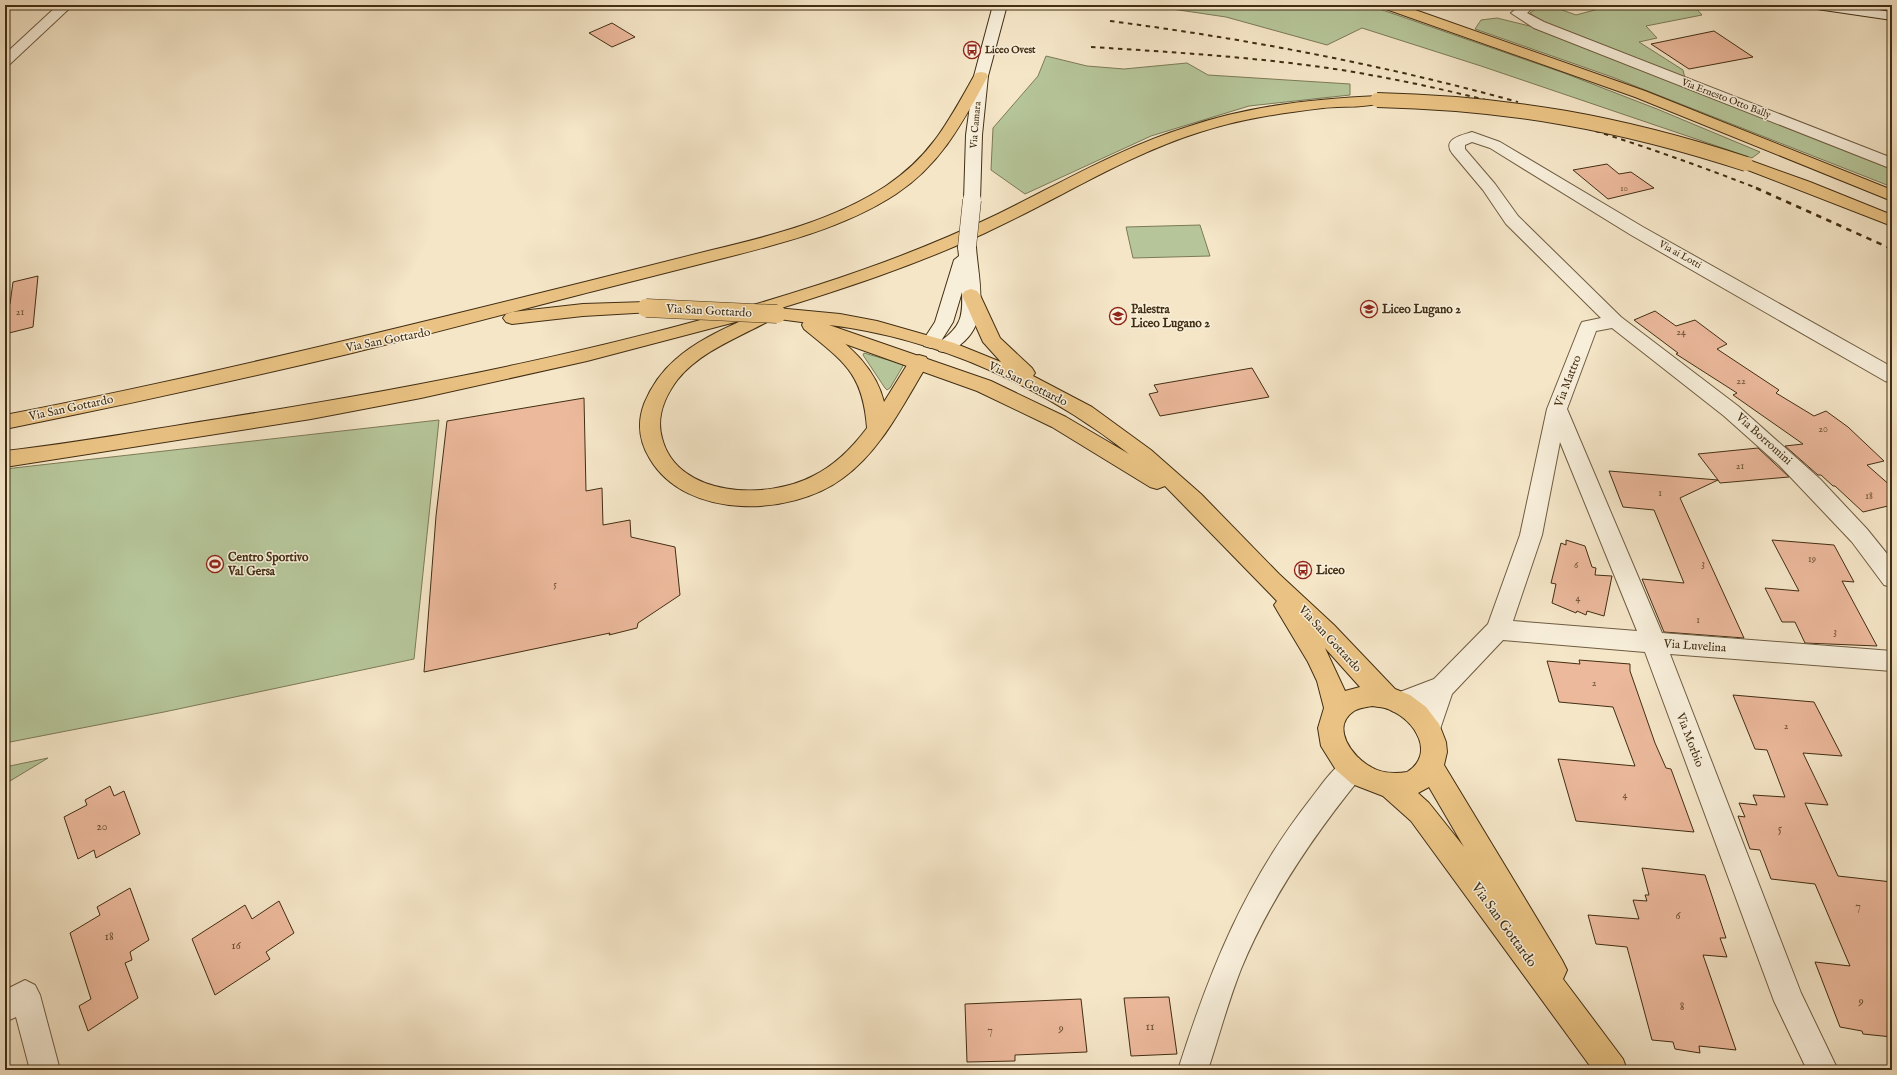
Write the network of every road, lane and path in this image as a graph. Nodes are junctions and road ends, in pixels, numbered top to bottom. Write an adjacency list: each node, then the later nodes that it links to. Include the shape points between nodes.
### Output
1 (66, 5): 9 (street)
2 (1000, 5): 12 (street, Via Camara)
3 (1388, 5): 14 (main road, via 1640,94)
4 (1507, 5): 7 (street, Via Ernesto Otto Bally)
5 (1529, 5): 7 (street)
6 (1817, 5): 8 (street)
7 (1518, 13): 13 (street, Via Ernesto Otto Bally, via 1539,25)
8 (1892, 16)
9 (25, 42): 10 (street); 11 (street)
10 (5, 43)
11 (5, 61)
12 (981, 76): 16 (street, Via Camara, bridge, via 974,135 972,200); 23 (main road, via 948,135 933,154 894,188 848,212 798,232 734,250)
13 (1892, 164)
14 (1892, 196)
15 (1892, 222): 17 (main road, bridge, via 1746,164 1639,131 1569,116 1508,107 1455,102 1377,100 1292,107 1192,130 1102,167 979,230 875,271)
16 (967, 247): 18 (street, Via Camara); 22 (street, Via Camara)
17 (805, 295): 29 (main road, via 700,351 672,374 656,398 650,414 648,432 657,456 675,476 702,490 732,497 767,497 802,490 835,473 848,464); 30 (main road, via 669,335 465,383 355,404)
18 (971, 295): 22 (street, Via Camara, via 971,314 966,329 958,337); 26 (main road, via 992,342 1026,374)
19 (777, 314): 21 (main road, Via San Gottardo); 22 (main road, Via San Gottardo, via 845,320); 23 (main road, Via San Gottardo, bridge, via 646,308 583,310 428,332)
20 (1615, 321): 25 (street, Via ai Lotti, via 1512,220 1489,187 1457,150 1457,142 1477,138 1494,145 1637,231); 27 (street, Via Mattro, via 1588,326); 32 (street, Via Borromini, via 1728,406 1811,481 1877,554)
21 (811, 325): 24 (main road, Via San Gottardo); 29 (main road, via 853,361 868,380 877,409)
22 (939, 345): 24 (main road); 26 (main road, Via San Gottardo, via 999,368)
23 (335, 350): 28 (main road, Via San Gottardo)
24 (919, 362): 29 (main road); 31 (main road, Via San Gottardo, via 984,386 1059,422 1120,457)
25 (1892, 376)
26 (1062, 399): 31 (main road, Via San Gottardo, via 1143,454)
27 (1557, 409): 34 (street, Via Mattro, via 1531,535); 35 (street, Via Morbio)
28 (5, 422)
29 (877, 428)
30 (5, 459)
31 (1201, 509): 33 (main road, Via San Gottardo)
32 (1892, 578)
33 (1272, 582): 38 (main road, Via San Gottardo, via 1331,638 1363,675); 39 (main road, Via San Gottardo, via 1321,663 1335,693)
34 (1498, 630): 35 (street, Via Luvelina); 37 (street, Via Mattro)
35 (1654, 643): 36 (street, Via Luvelina); 48 (street, Via Morbio, via 1789,1001)
36 (1892, 662)
37 (1443, 687): 38 (street, Via Mattro); 40 (street, Via Mattro)
38 (1394, 700): 39 (main road, via 1372,695 1358,696 1346,701); 40 (main road, via 1417,715)
39 (1337, 709): 42 (main road, via 1330,732 1341,758)
40 (1428, 730): 41 (main road, via 1434,750)
41 (1431, 767): 43 (main road, via 1422,778 1407,785); 47 (main road, Via San Gottardo)
42 (1352, 770): 43 (main road, via 1376,783); 46 (street, via 1314,814 1284,860 1242,934 1227,968)
43 (1390, 786): 47 (main road, Via San Gottardo, via 1420,812 1436,832)
44 (5, 1007): 45 (street, via 25,995)
45 (45, 1070)
46 (1194, 1070)
47 (1613, 1070)
48 (1824, 1070)

